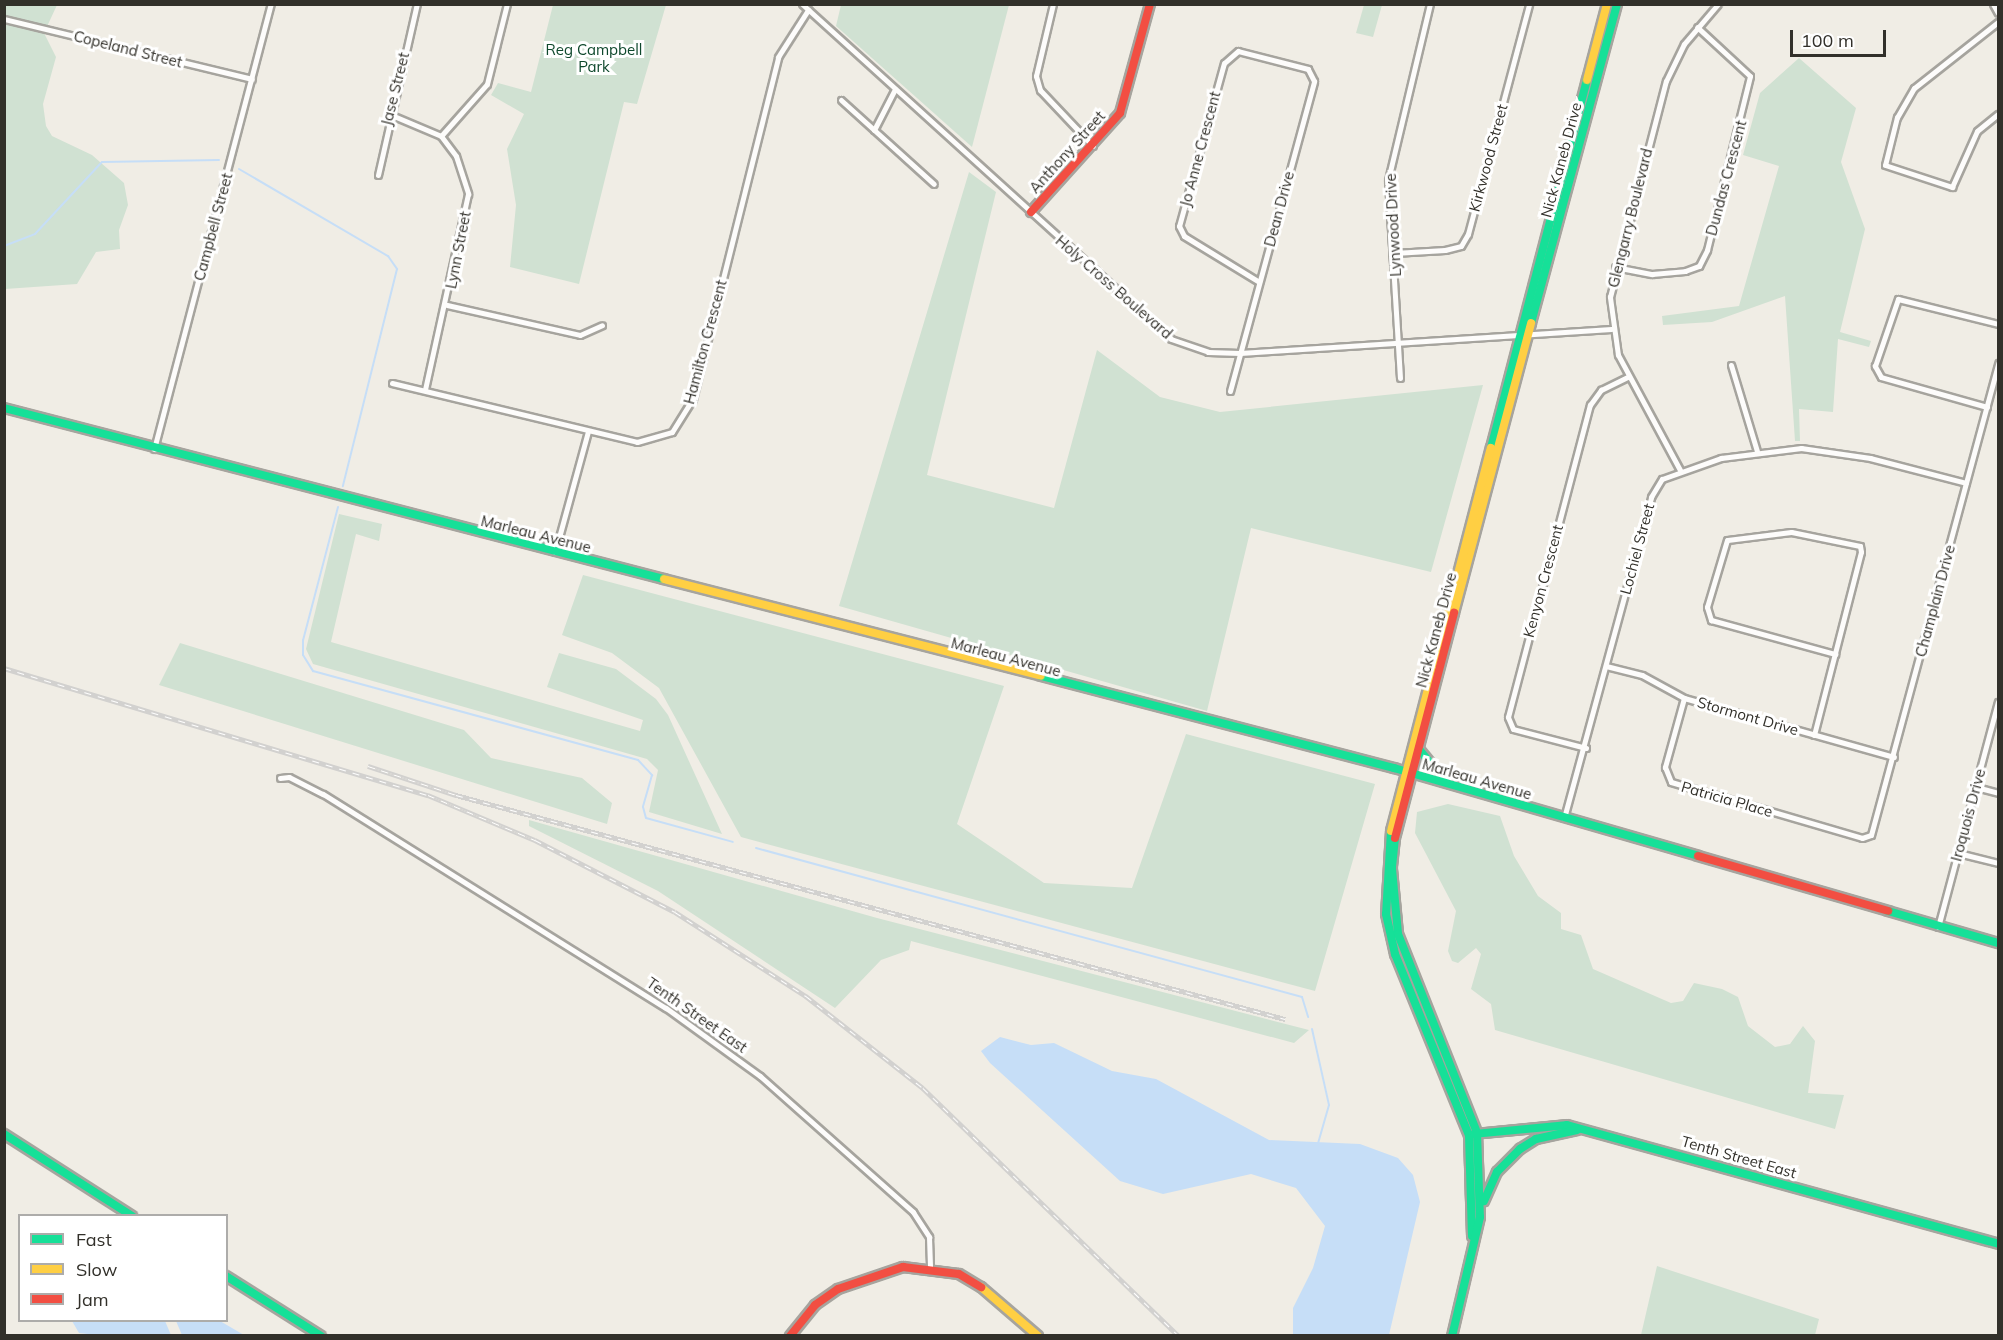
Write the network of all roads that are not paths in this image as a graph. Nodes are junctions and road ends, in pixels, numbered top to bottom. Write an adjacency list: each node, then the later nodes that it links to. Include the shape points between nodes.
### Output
1 (271, 4): 19 (street, Campbell Street)
2 (417, 4): 22 (street, Jase Street)
3 (507, 4): 25 (street, via 487,84)
4 (802, 4): 13 (street, Holy Cross Boulevard)
5 (1053, 4): 26 (street, via 1036,76 1040,90)
6 (1150, 4): 26 (street, Anthony Street, via 1120,113)
7 (1430, 4): 30 (street, Lynwood Drive, via 1392,151 1388,180)
8 (1529, 4): 30 (street, Kirkwood Street, via 1468,234 1461,246 1445,250)
9 (1607, 4): 38 (street, Nick Kaneb Drive)
10 (1617, 4): 37 (street, Nick Kaneb Drive)
11 (1718, 4): 17 (street, Glengarry Boulevard)
12 (1993, 4): 14 (street)
13 (808, 10): 20 (street, Holy Cross Boulevard); 50 (street, Hamilton Crescent, via 778,57 693,399 682,419 658,440 637,442)
14 (1998, 13)
15 (4, 19): 19 (street, Copeland Street)
16 (1998, 22): 23 (street, via 1933,70 1908,96 1885,165 1952,187 1977,131)
17 (1697, 27): 31 (street, Glengarry Boulevard, via 1666,81); 31 (street, Dundas Crescent, via 1750,76 1707,250 1699,266 1685,271 1652,274)
18 (1307, 68): 32 (street, Dean Drive, via 1314,83); 32 (street, Jo Anne Crescent, via 1241,51 1227,57 1179,224 1185,236)
19 (252, 79): 51 (street, Campbell Street)
20 (895, 88): 24 (street); 29 (street, Holy Cross Boulevard)
21 (841, 100): 24 (street)
22 (389, 114): 25 (street); 27 (street, Jase Street)
23 (1998, 114)
24 (874, 130): 28 (street)
25 (441, 136): 33 (street, Lynn Street, via 456,156 468,194)
26 (1093, 146): 29 (street, Anthony Street)
27 (378, 175)
28 (934, 184)
29 (1030, 212): 40 (street, Holy Cross Boulevard, via 1171,339 1208,352)
30 (1394, 252): 39 (street, Lynwood Drive)
31 (1615, 267): 36 (street, Glengarry Boulevard)
32 (1259, 282): 40 (street, Dean Drive)
33 (447, 305): 35 (street, via 580,335); 46 (street, Lynn Street)
34 (1998, 324): 48 (street, via 1898,299 1875,366 1881,377)
35 (602, 325)
36 (1611, 329): 37 (street, Holy Cross Boulevard); 43 (street, Glengarry Boulevard)
37 (1529, 332): 38 (street, Holy Cross Boulevard); 62 (street, Nick Kaneb Drive)
38 (1520, 334): 39 (street, Holy Cross Boulevard); 65 (street, Nick Kaneb Drive)
39 (1399, 342): 40 (street, Holy Cross Boulevard); 44 (street, Lynwood Drive)
40 (1240, 353): 47 (street, Dean Drive)
41 (1998, 363): 48 (street, Champlain Drive)
42 (1731, 366): 52 (street)
43 (1628, 377): 53 (street, Glengarry Boulevard); 63 (street, Kenyon Crescent, via 1601,390 1590,405 1508,717 1513,729)
44 (1400, 378)
45 (392, 383): 46 (street, Hamilton Crescent)
46 (425, 389): 50 (street, Hamilton Crescent)
47 (1230, 391)
48 (1987, 407): 54 (street, Champlain Drive)
49 (4, 408): 51 (street, Marleau Avenue)
50 (588, 431): 55 (street)
51 (154, 449): 55 (street, Marleau Avenue)
52 (1757, 451): 53 (street, Lochiel Street); 54 (street, Lochiel Street, via 1839,451)
53 (1680, 470): 57 (street, Lochiel Street, via 1654,488)
54 (1966, 483): 64 (street, Champlain Drive)
55 (555, 552): 65 (street, Marleau Avenue)
56 (1835, 654): 56 (street, via 1860,546 1791,532 1727,540 1707,607 1711,620); 61 (street)
57 (1606, 666): 58 (street, Stormont Drive, via 1642,675); 63 (street, Lochiel Street)
58 (1684, 698): 61 (street, Stormont Drive); 71 (street, Patricia Place, via 1665,767 1671,782)
59 (1998, 702): 60 (street, Iroquois Drive)
60 (1997, 712): 68 (street, Iroquois Drive)
61 (1814, 735): 64 (street, Stormont Drive)
62 (1418, 747): 65 (street, Nick Kaneb Drive); 67 (street, via 1423,760)
63 (1586, 748): 70 (street, Lochiel Street)
64 (1894, 757): 71 (street, Champlain Drive)
65 (1407, 773): 67 (street, Marleau Avenue); 78 (street, Nick Kaneb Drive, via 1394,849 1398,934)
66 (280, 778): 83 (street, Tenth Street East, via 289,777 323,794 666,1008 760,1076 913,1212 929,1237)
67 (1448, 784): 70 (street, Marleau Avenue)
68 (1976, 787): 69 (street); 72 (street, Iroquois Drive)
69 (1998, 793)
70 (1564, 819): 74 (street, Marleau Avenue)
71 (1869, 837)
72 (1958, 853): 73 (street); 74 (street, Iroquois Drive)
73 (1998, 863)
74 (1938, 927): 75 (street, Marleau Avenue)
75 (1998, 943)
76 (1594, 1131): 78 (street, Tenth Street East, via 1548,1124); 80 (street, via 1554,1133 1520,1149 1497,1172); 81 (street, Tenth Street East)
77 (4, 1134): 79 (street)
78 (1473, 1134): 80 (street, Nick Kaneb Drive); 82 (street, Nick Kaneb Drive)
79 (130, 1214)
80 (1480, 1217): 82 (street, Nick Kaneb Drive)
81 (1998, 1244)
82 (1469, 1259): 88 (street, Nick Kaneb Drive)
83 (930, 1268): 86 (street, via 884,1270 851,1282 815,1305); 87 (street, via 960,1275 988,1291)
84 (228, 1277): 85 (street)
85 (321, 1335)
86 (790, 1335)
87 (1038, 1335)
88 (1452, 1335)

